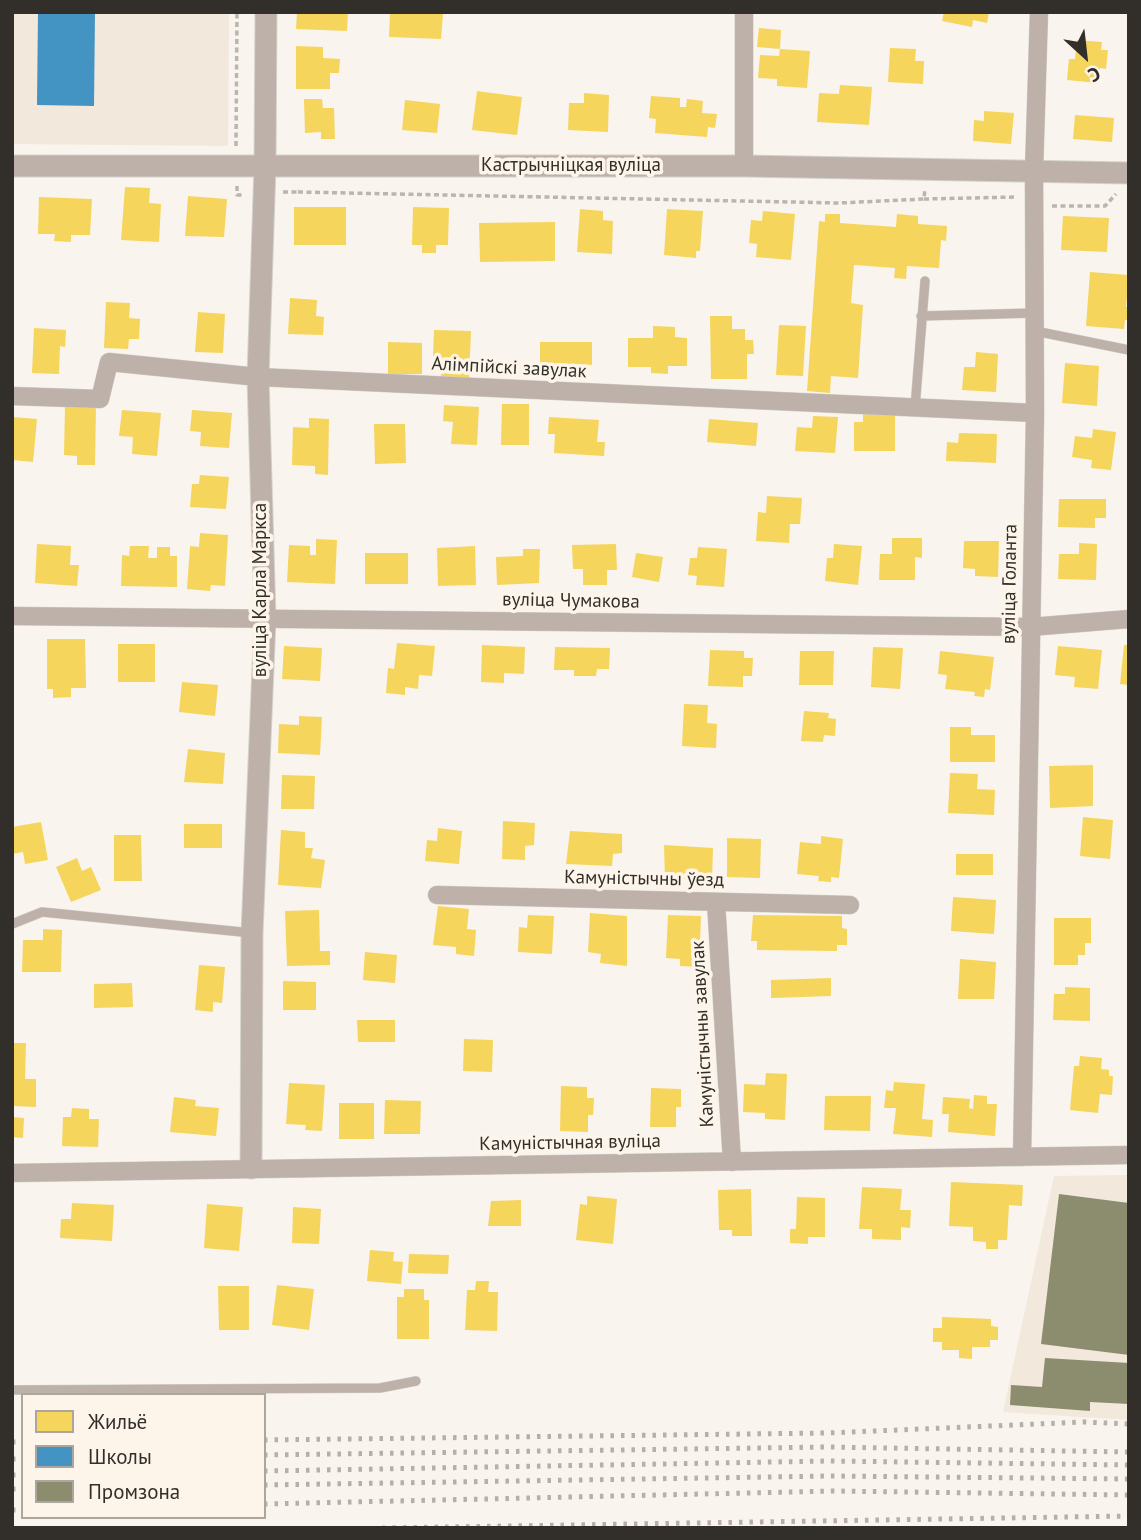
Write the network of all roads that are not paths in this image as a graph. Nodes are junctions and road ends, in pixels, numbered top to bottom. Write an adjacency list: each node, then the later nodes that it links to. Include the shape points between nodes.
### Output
1 (265, 12): 5 (street, вуліца Карла Маркса)
2 (744, 12): 6 (street)
3 (1039, 12): 7 (street, вуліца Голанта)
4 (12, 166): 5 (street, Кастрычніцкая вуліца)
5 (265, 166): 6 (street, Кастрычніцкая вуліца); 14 (street, вуліца Карла Маркса)
6 (744, 166): 7 (street, Кастрычніцкая вуліца)
7 (1034, 170): 8 (street, Кастрычніцкая вуліца); 10 (street, вуліца Голанта)
8 (1129, 173)
9 (925, 281): 11 (lane)
10 (1035, 313): 11 (lane); 12 (street, вуліца Голанта)
11 (921, 316): 16 (lane)
12 (1035, 331): 13 (lane); 17 (street, вуліца Голанта)
13 (1129, 350)
14 (258, 377): 15 (street, Алімпійскі завулак, via 109,362 100,399); 16 (street, Алімпійскі завулак); 19 (street, вуліца Карла Маркса)
15 (12, 396)
16 (915, 408): 17 (street, Алімпійскі завулак)
17 (1035, 413): 21 (street, вуліца Голанта)
18 (12, 616): 19 (street, вуліца Чумакова)
19 (265, 619): 21 (street, вуліца Чумакова); 26 (street, вуліца Карла Маркса)
20 (1129, 620): 21 (street, вуліца Чумакова)
21 (1030, 627): 28 (street, вуліца Голанта)
22 (437, 895): 23 (street, Камуністычны ўезд)
23 (716, 902): 24 (street, Камуністычны ўезд); 29 (street, Камуністычны завулак)
24 (850, 905)
25 (12, 925): 26 (lane, via 42,912)
26 (252, 933): 30 (street, вуліца Карла Маркса)
27 (1129, 1155): 28 (street, Камуністычная вуліца)
28 (1022, 1157): 29 (street, Камуністычная вуліца)
29 (732, 1162): 30 (street, Камуністычная вуліца)
30 (251, 1168): 31 (street, Камуністычная вуліца)
31 (12, 1172)
32 (416, 1381): 33 (lane, via 380,1388)
33 (12, 1390)

